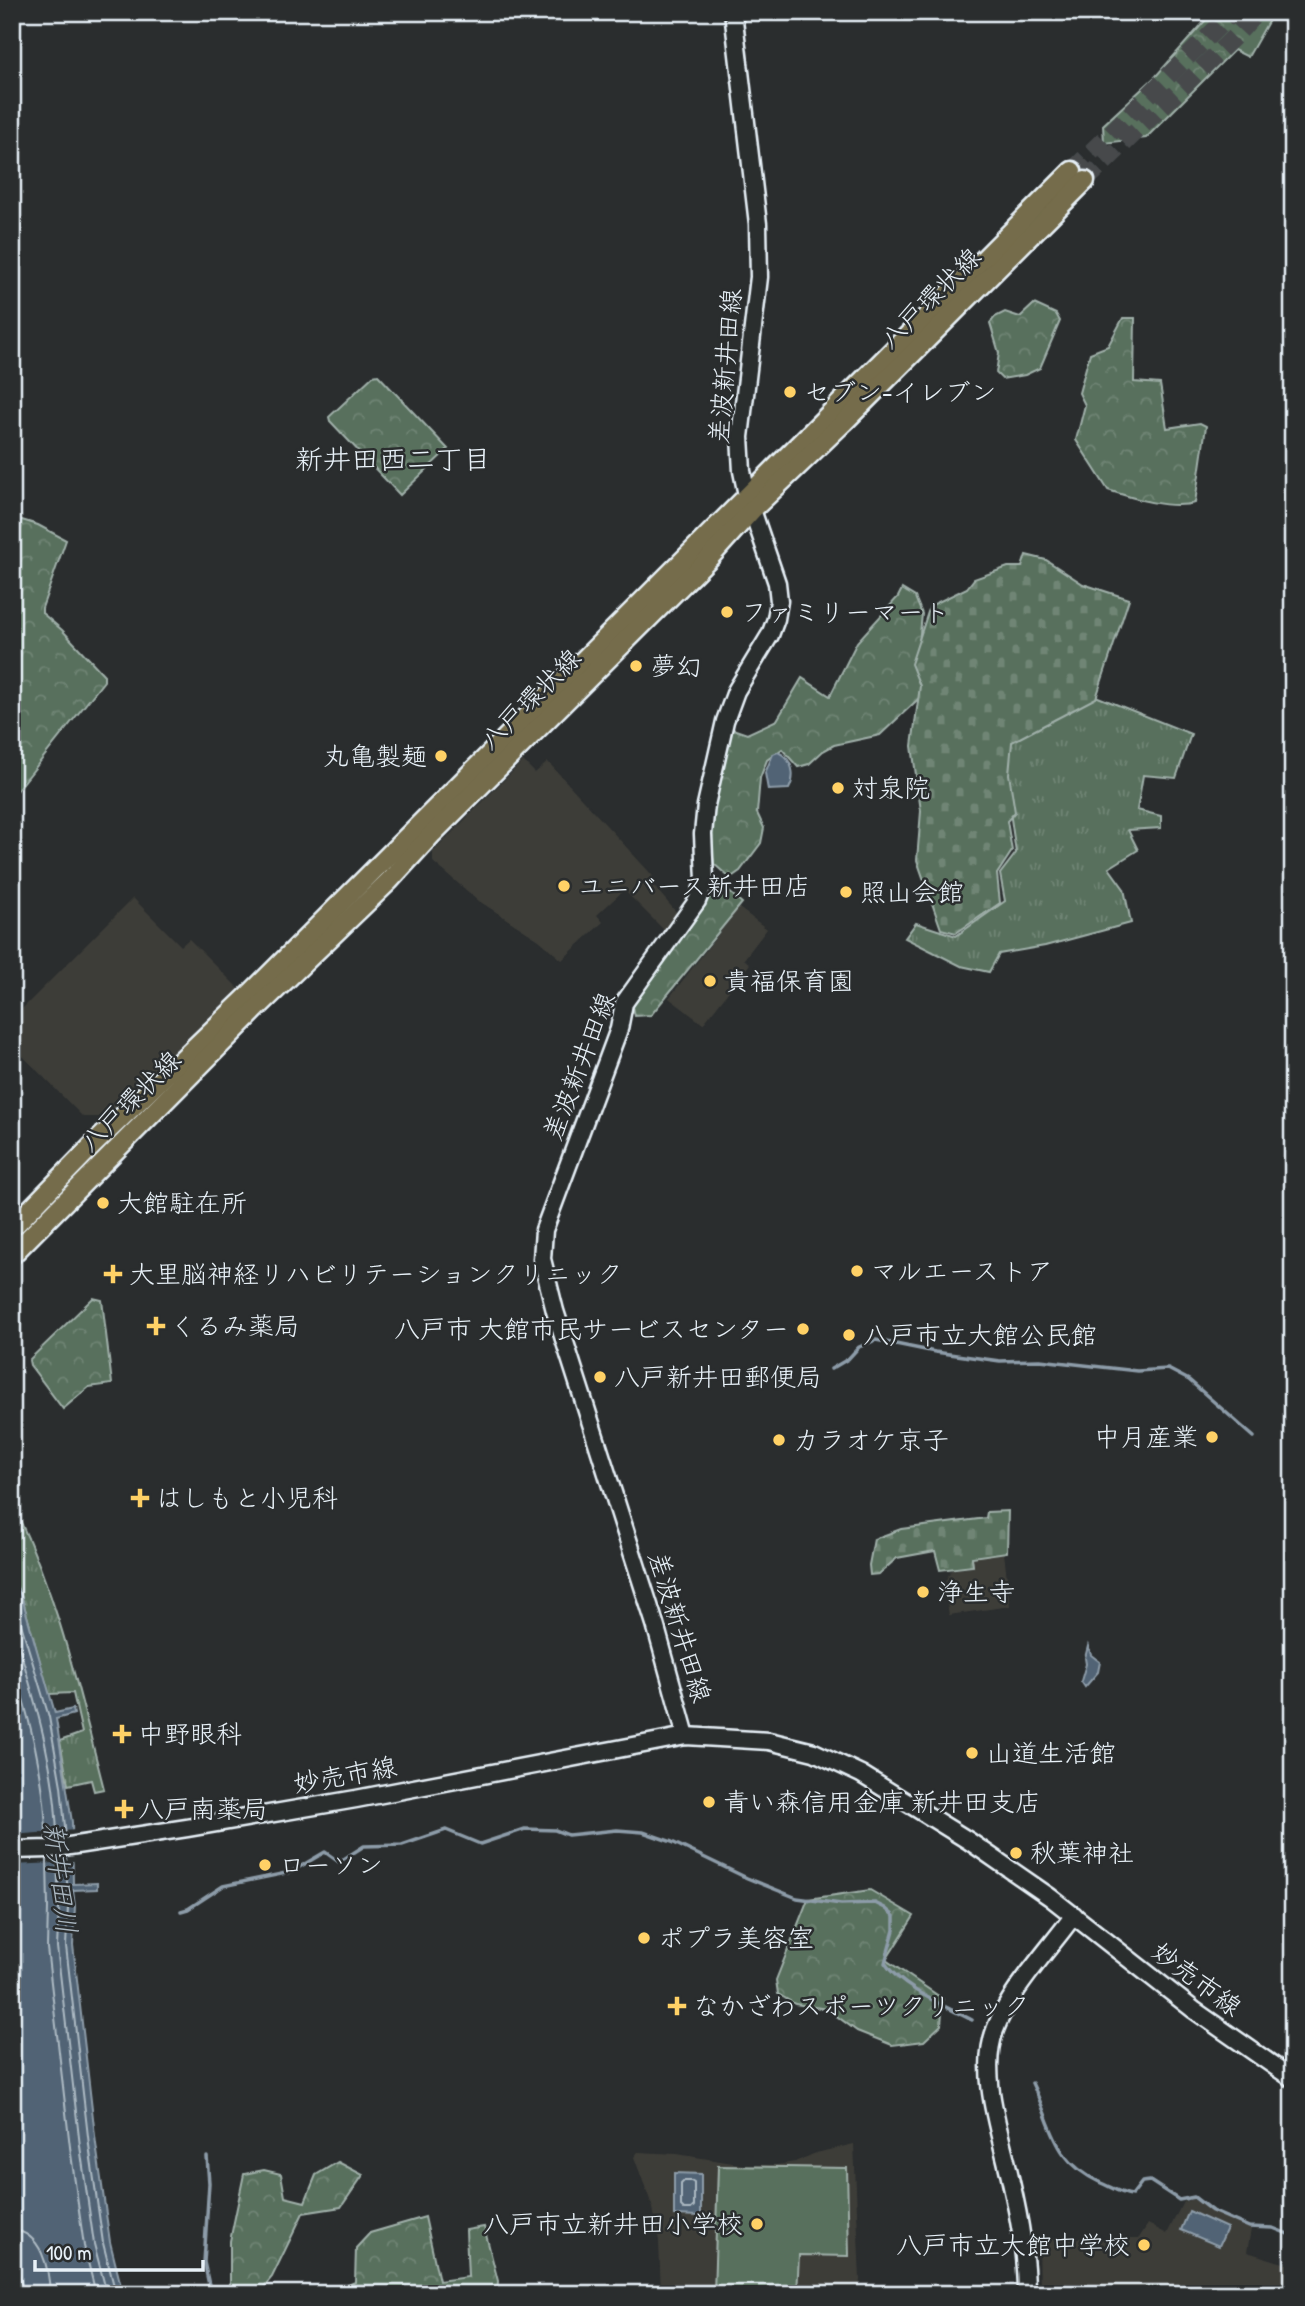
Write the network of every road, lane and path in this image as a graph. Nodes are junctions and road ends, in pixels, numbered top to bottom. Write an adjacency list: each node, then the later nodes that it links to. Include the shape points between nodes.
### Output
1 (733, 12): 2 (main road, 差波新井田線, via 760,251 740,437)
2 (749, 503): 2 (main road, 八戸環状線, via 820,422 1079,176 844,422); 3 (main road, 八戸環状線); 4 (main road, 八戸環状線, via 683,583); 5 (main road, 差波新井田線, via 779,601 770,635 736,691 725,722 706,805 705,881 697,901 624,1003 619,1029 544,1230 542,1259)
3 (12, 1228)
4 (12, 1255)
5 (686, 1736): 6 (main road, 妙売市線, via 356,1799 100,1842); 7 (main road, 妙売市線, via 769,1741 814,1752 861,1774 958,1834)
6 (12, 1850)
7 (1074, 1915): 8 (main road, 妙売市線, via 1194,2010); 9 (main road, via 1006,2006 989,2055 993,2100 1024,2241)
8 (1293, 2078)
9 (1026, 2294)

